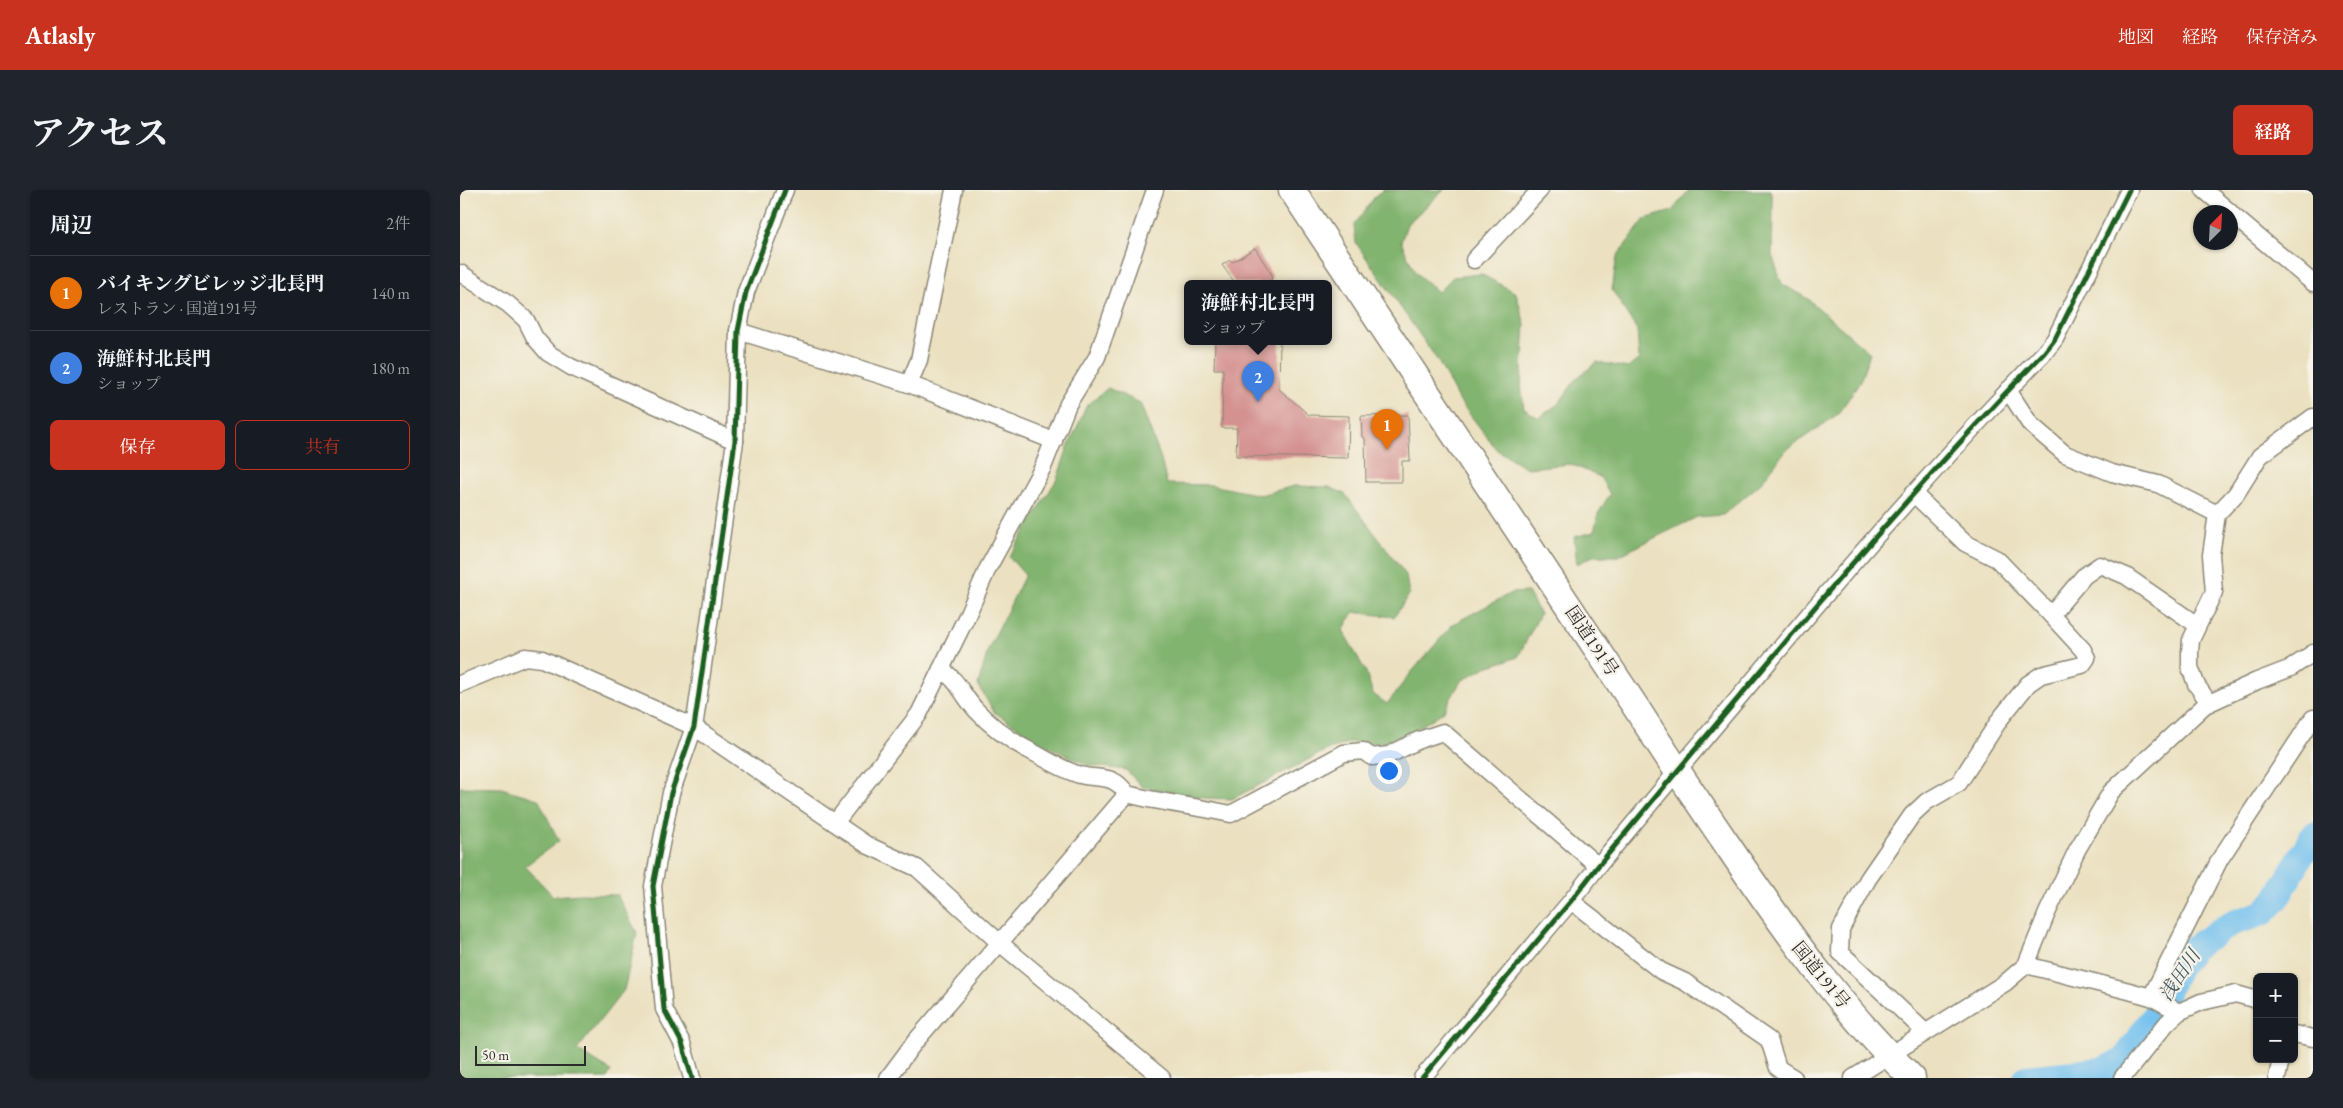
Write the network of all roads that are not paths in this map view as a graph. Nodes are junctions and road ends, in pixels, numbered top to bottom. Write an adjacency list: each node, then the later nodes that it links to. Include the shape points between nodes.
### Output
1 (785, 190): 13 (street, via 746,292)
2 (954, 190): 14 (street, via 919,360)
3 (1155, 190): 17 (street, via 1097,357 1068,404)
4 (1292, 190): 29 (highway, 国道191号)
5 (1540, 190): 10 (street)
6 (2129, 190): 15 (street, via 2055,339)
7 (2204, 190): 8 (street)
8 (2221, 205)
9 (2238, 220): 12 (street)
10 (1474, 260)
11 (460, 273): 18 (street, via 508,304 526,320 548,353 571,367)
12 (2313, 283)
13 (738, 331): 14 (street); 18 (street)
14 (908, 384): 17 (street)
15 (2008, 390): 19 (street); 20 (street, via 2030,424 2065,454 2112,473 2158,484)
16 (2313, 417): 20 (street, via 2260,456 2236,494)
17 (1054, 440): 24 (street, via 1043,467 988,568)
18 (735, 441): 28 (street)
19 (1913, 493): 21 (street, via 1965,543 1997,560); 29 (street)
20 (2217, 514): 22 (street, via 2211,555 2214,592)
21 (2051, 615): 22 (street, via 2084,576 2100,566 2126,576); 38 (street, via 2087,658 2082,665 2041,675 2028,684 2000,719 1959,783 1926,802 1912,815 1868,879 1841,929 1840,952)
22 (2197, 625): 26 (street, via 2191,640 2190,667 2196,684)
23 (2313, 653): 26 (street, via 2292,668)
24 (942, 669): 30 (street, via 953,677 975,709 999,732 1080,775 1120,783); 31 (street, via 919,714)
25 (460, 684): 28 (street, via 525,657 542,659)
26 (2209, 703): 35 (street, via 2111,792 2077,850)
27 (2313, 718): 37 (street, via 2220,859)
28 (694, 727): 31 (street); 43 (street, via 670,793 653,886 664,1009 682,1043)
29 (1677, 772): 32 (street); 41 (highway, 国道191号, via 1795,944)
30 (1127, 794): 32 (street, via 1231,814 1344,753 1362,752 1372,757 1388,755 1443,732); 34 (street)
31 (835, 822): 34 (street, via 867,845 917,868)
32 (1598, 866): 33 (street)
33 (1571, 901): 46 (street); 47 (street, via 1661,970 1685,982 1769,1040 1778,1068)
34 (1001, 944): 44 (street, via 914,1043); 45 (street)
35 (2026, 965): 37 (street); 38 (street, via 2005,983)
36 (2253, 999): 37 (street, via 2236,994 2201,1002)
37 (2164, 1004): 50 (street, via 2167,1023)
38 (1925, 1032): 41 (street)
39 (2298, 1035): 40 (street)
40 (2313, 1038)
41 (1888, 1055): 48 (street); 49 (highway, 国道191号)
42 (2280, 1063): 51 (street)
43 (692, 1078)
44 (888, 1078)
45 (1162, 1078)
46 (1422, 1078)
47 (1794, 1078)
48 (1853, 1078)
49 (1912, 1078)
50 (2122, 1078)
51 (2277, 1078)

